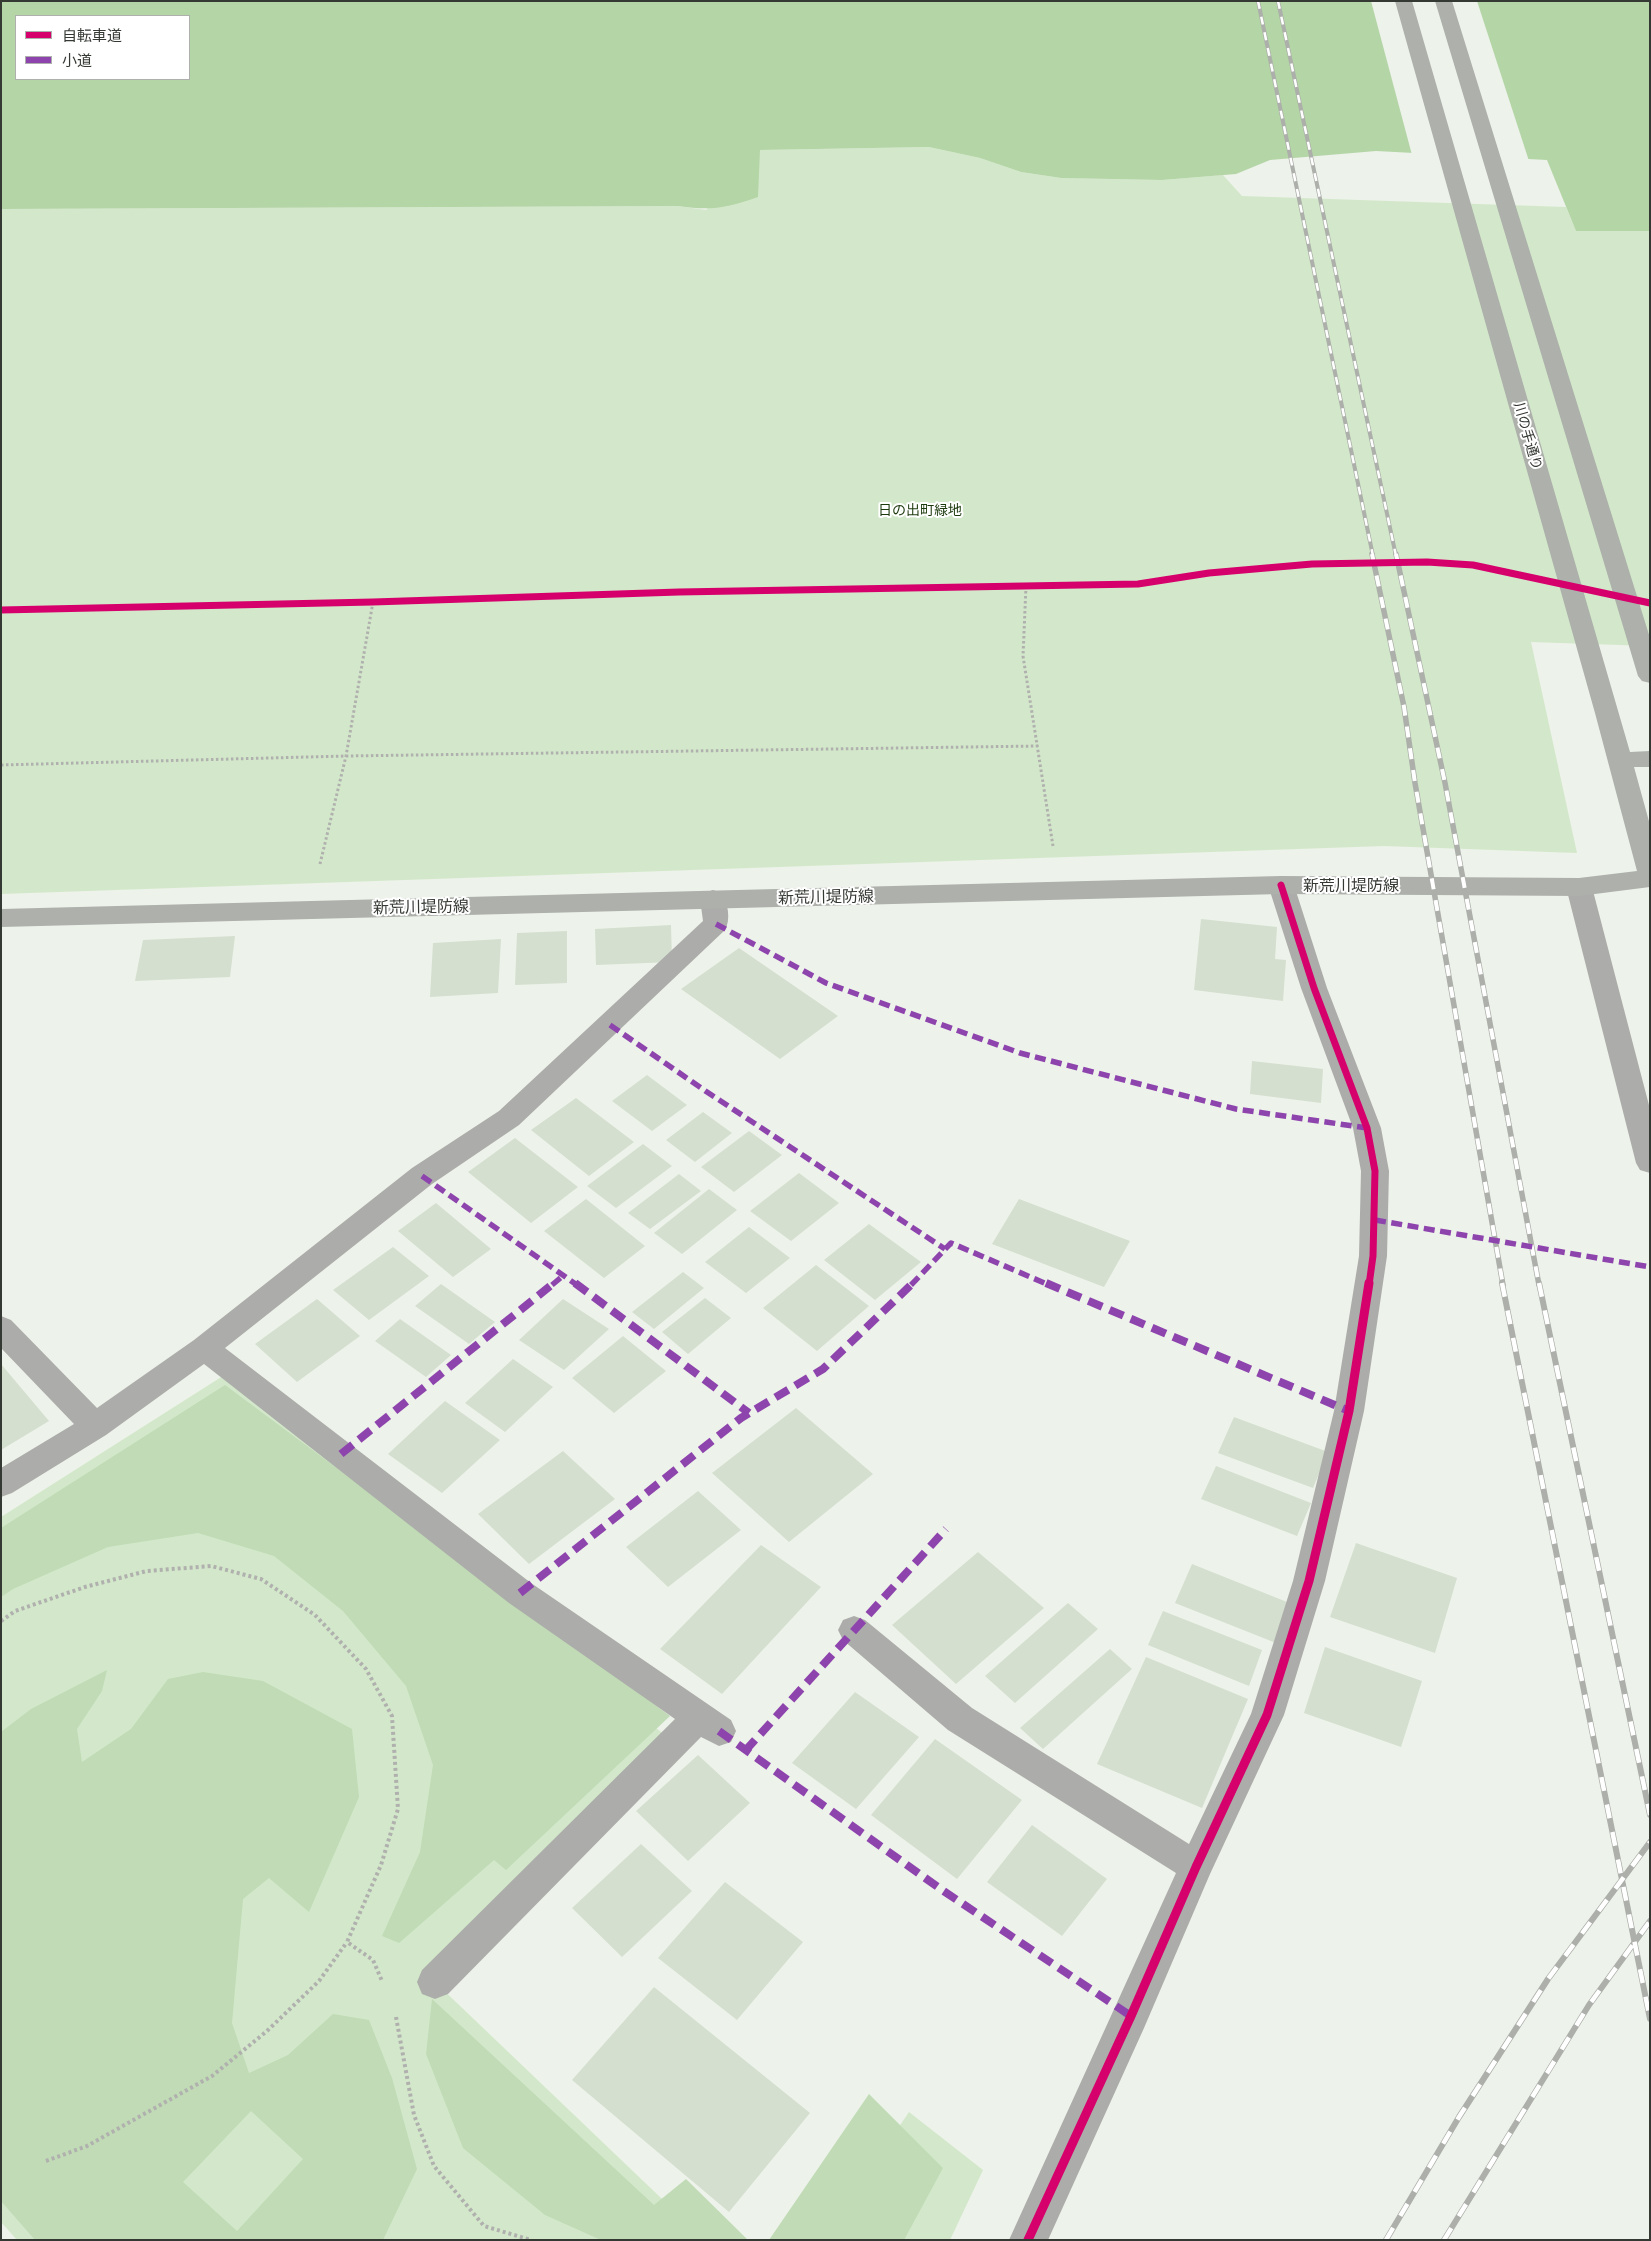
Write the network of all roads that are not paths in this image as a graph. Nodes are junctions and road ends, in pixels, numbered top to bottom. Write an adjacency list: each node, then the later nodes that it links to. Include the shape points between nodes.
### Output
1 (1403, 1): 5 (main road, 川の手通り)
2 (1443, 1): 3 (main road)
3 (1650, 676)
4 (1650, 759): 5 (main road)
5 (1619, 760): 6 (main road, 川の手通り)
6 (1650, 871)
7 (1650, 878): 9 (main road, 新荒川堤防線)
8 (1281, 885): 9 (main road, 新荒川堤防線); 10 (main road, 新荒川堤防線); 18 (street, via 1314,988 1367,1128 1375,1171 1373,1256 1349,1411 1309,1581 1267,1715)
9 (1579, 887): 12 (street)
10 (713, 899): 11 (main road, 新荒川堤防線); 14 (street, via 716,924 509,1118 422,1176)
11 (1, 918)
12 (1650, 1163)
13 (1, 1328): 15 (street)
14 (204, 1348): 15 (street); 19 (street, via 520,1593 709,1724)
15 (95, 1426): 16 (street)
16 (1, 1484)
17 (854, 1630): 18 (street, via 960,1719)
18 (1196, 1867): 20 (street)
19 (435, 1982)
20 (1028, 2240)

